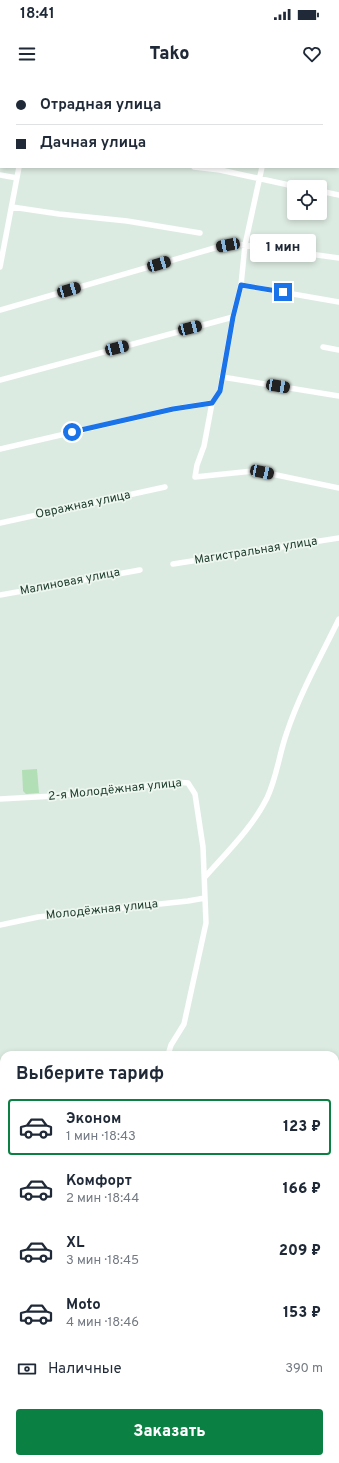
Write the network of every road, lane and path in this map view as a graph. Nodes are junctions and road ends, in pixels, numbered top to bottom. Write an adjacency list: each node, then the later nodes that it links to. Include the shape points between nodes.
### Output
1 (19, 168): 5 (street)
2 (203, 168): 6 (street)
3 (262, 168): 6 (street)
4 (0, 175): 5 (street)
5 (17, 178): 10 (street)
6 (259, 180): 7 (street); 12 (street)
7 (287, 185)
8 (327, 192): 9 (street)
9 (339, 195)
10 (12, 206): 11 (street); 13 (street)
11 (200, 232)
12 (245, 245): 14 (street); 16 (street); 18 (street, via 218,247)
13 (2, 248): 15 (street)
14 (339, 258)
15 (0, 267)
16 (241, 285): 17 (street); 19 (street)
17 (339, 302)
18 (0, 310)
19 (233, 317): 22 (street); 23 (street)
20 (323, 347): 21 (street)
21 (339, 350)
22 (222, 377): 24 (street); 25 (street, via 220,391)
23 (0, 380)
24 (339, 396)
25 (212, 403): 26 (street, via 173,409); 28 (street, via 195,477 252,471)
26 (0, 449)
27 (165, 487): 29 (street, Овражная улица)
28 (339, 488)
29 (0, 523)
30 (339, 538): 31 (street, Магистральная улица)
31 (173, 564)
32 (140, 570): 33 (street, Малиновая улица)
33 (0, 595)
34 (339, 619): 36 (street, via 286,733 273,785 266,799 242,836)
35 (0, 799): 36 (street, 2-я Молодёжная улица, via 54,796 176,782 188,783 195,794 200,821)
36 (205, 877): 37 (street, 2-я Молодёжная улица)
37 (205, 898): 38 (street, Молодёжная улица, via 38,917); 39 (street, 2-я Молодёжная улица, via 206,923 184,1024)
38 (0, 925)
39 (169, 1051)

